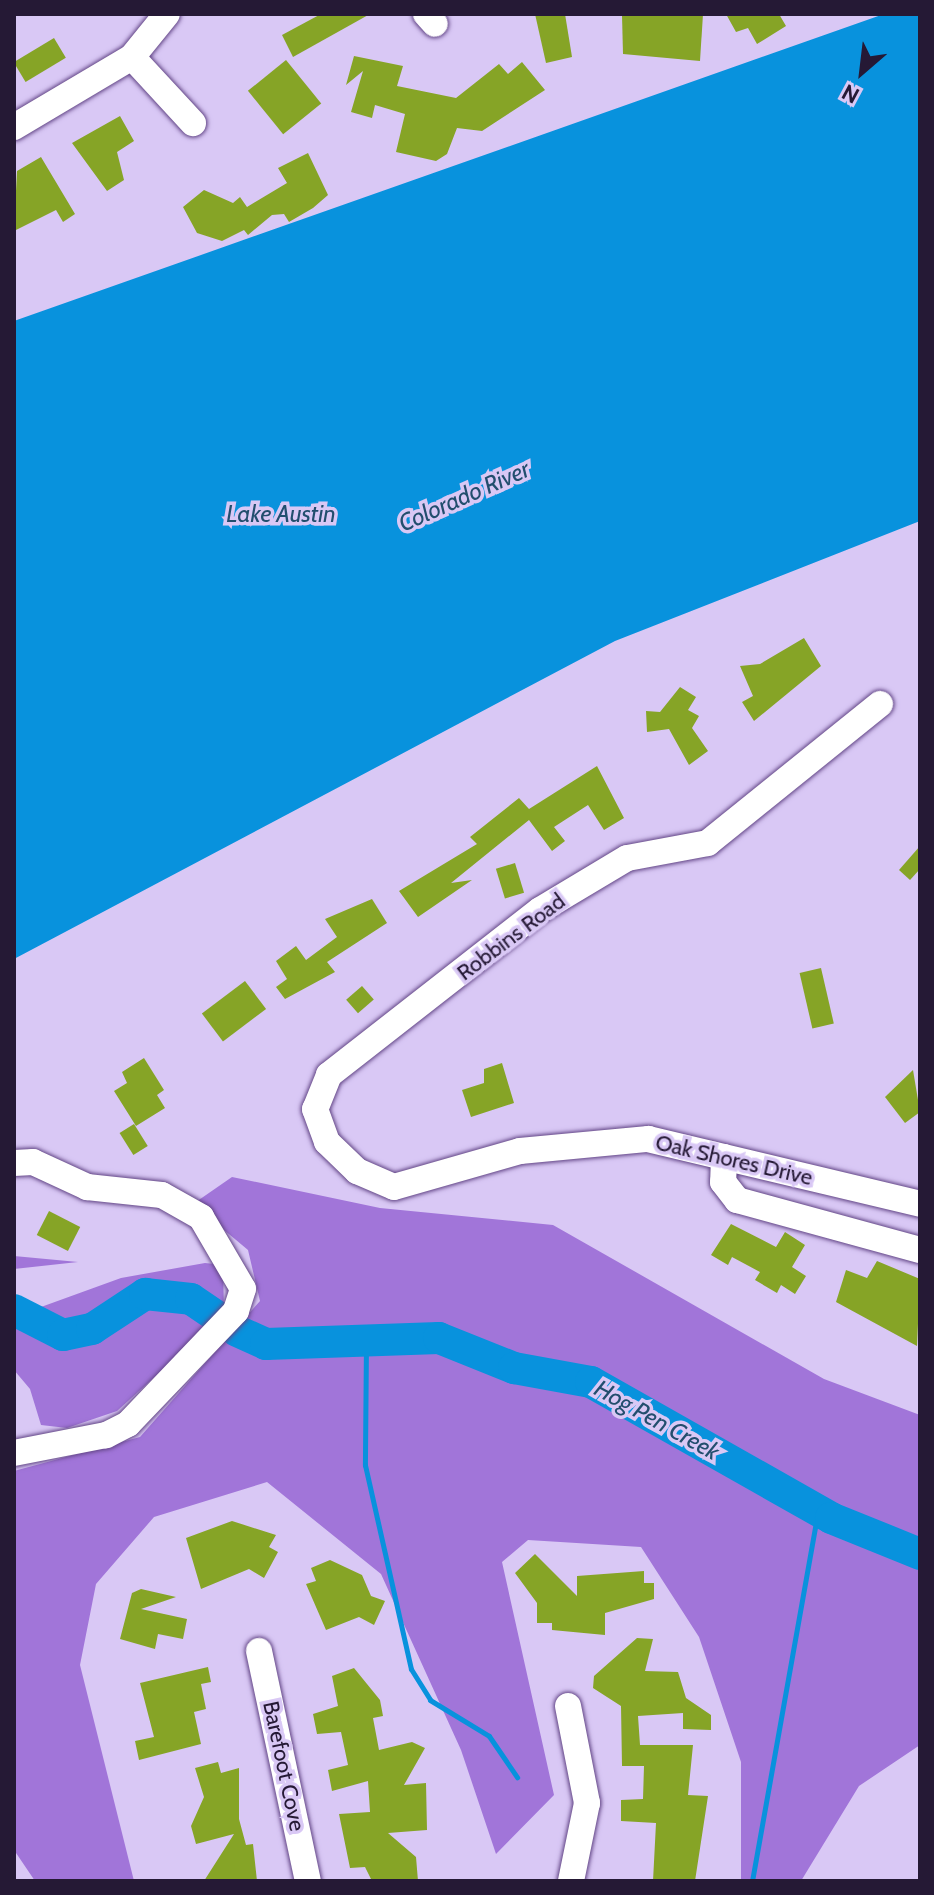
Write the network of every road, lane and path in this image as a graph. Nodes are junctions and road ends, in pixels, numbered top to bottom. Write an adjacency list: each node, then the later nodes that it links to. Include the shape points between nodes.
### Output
1 (167, 14): 2 (street)
2 (132, 57): 3 (street); 4 (street)
3 (193, 123)
4 (14, 127)
5 (880, 704): 6 (street, Robbins Road, via 708,843 627,858 540,910 329,1075 315,1109)
6 (327, 1142): 7 (street, Oak Shores Drive, via 357,1171 394,1187 583,1140 648,1139)
7 (724, 1157): 9 (street, Oak Shores Drive); 10 (street, via 723,1182 737,1200)
8 (14, 1163): 11 (street, via 33,1162 87,1187 162,1195 201,1217 228,1253 243,1289 236,1311 128,1424 106,1435)
9 (920, 1204)
10 (920, 1250)
11 (14, 1453)
12 (259, 1651): 15 (street, Barefoot Cove)
13 (568, 1706): 14 (street, via 587,1803)
14 (571, 1878)
15 (308, 1881)

